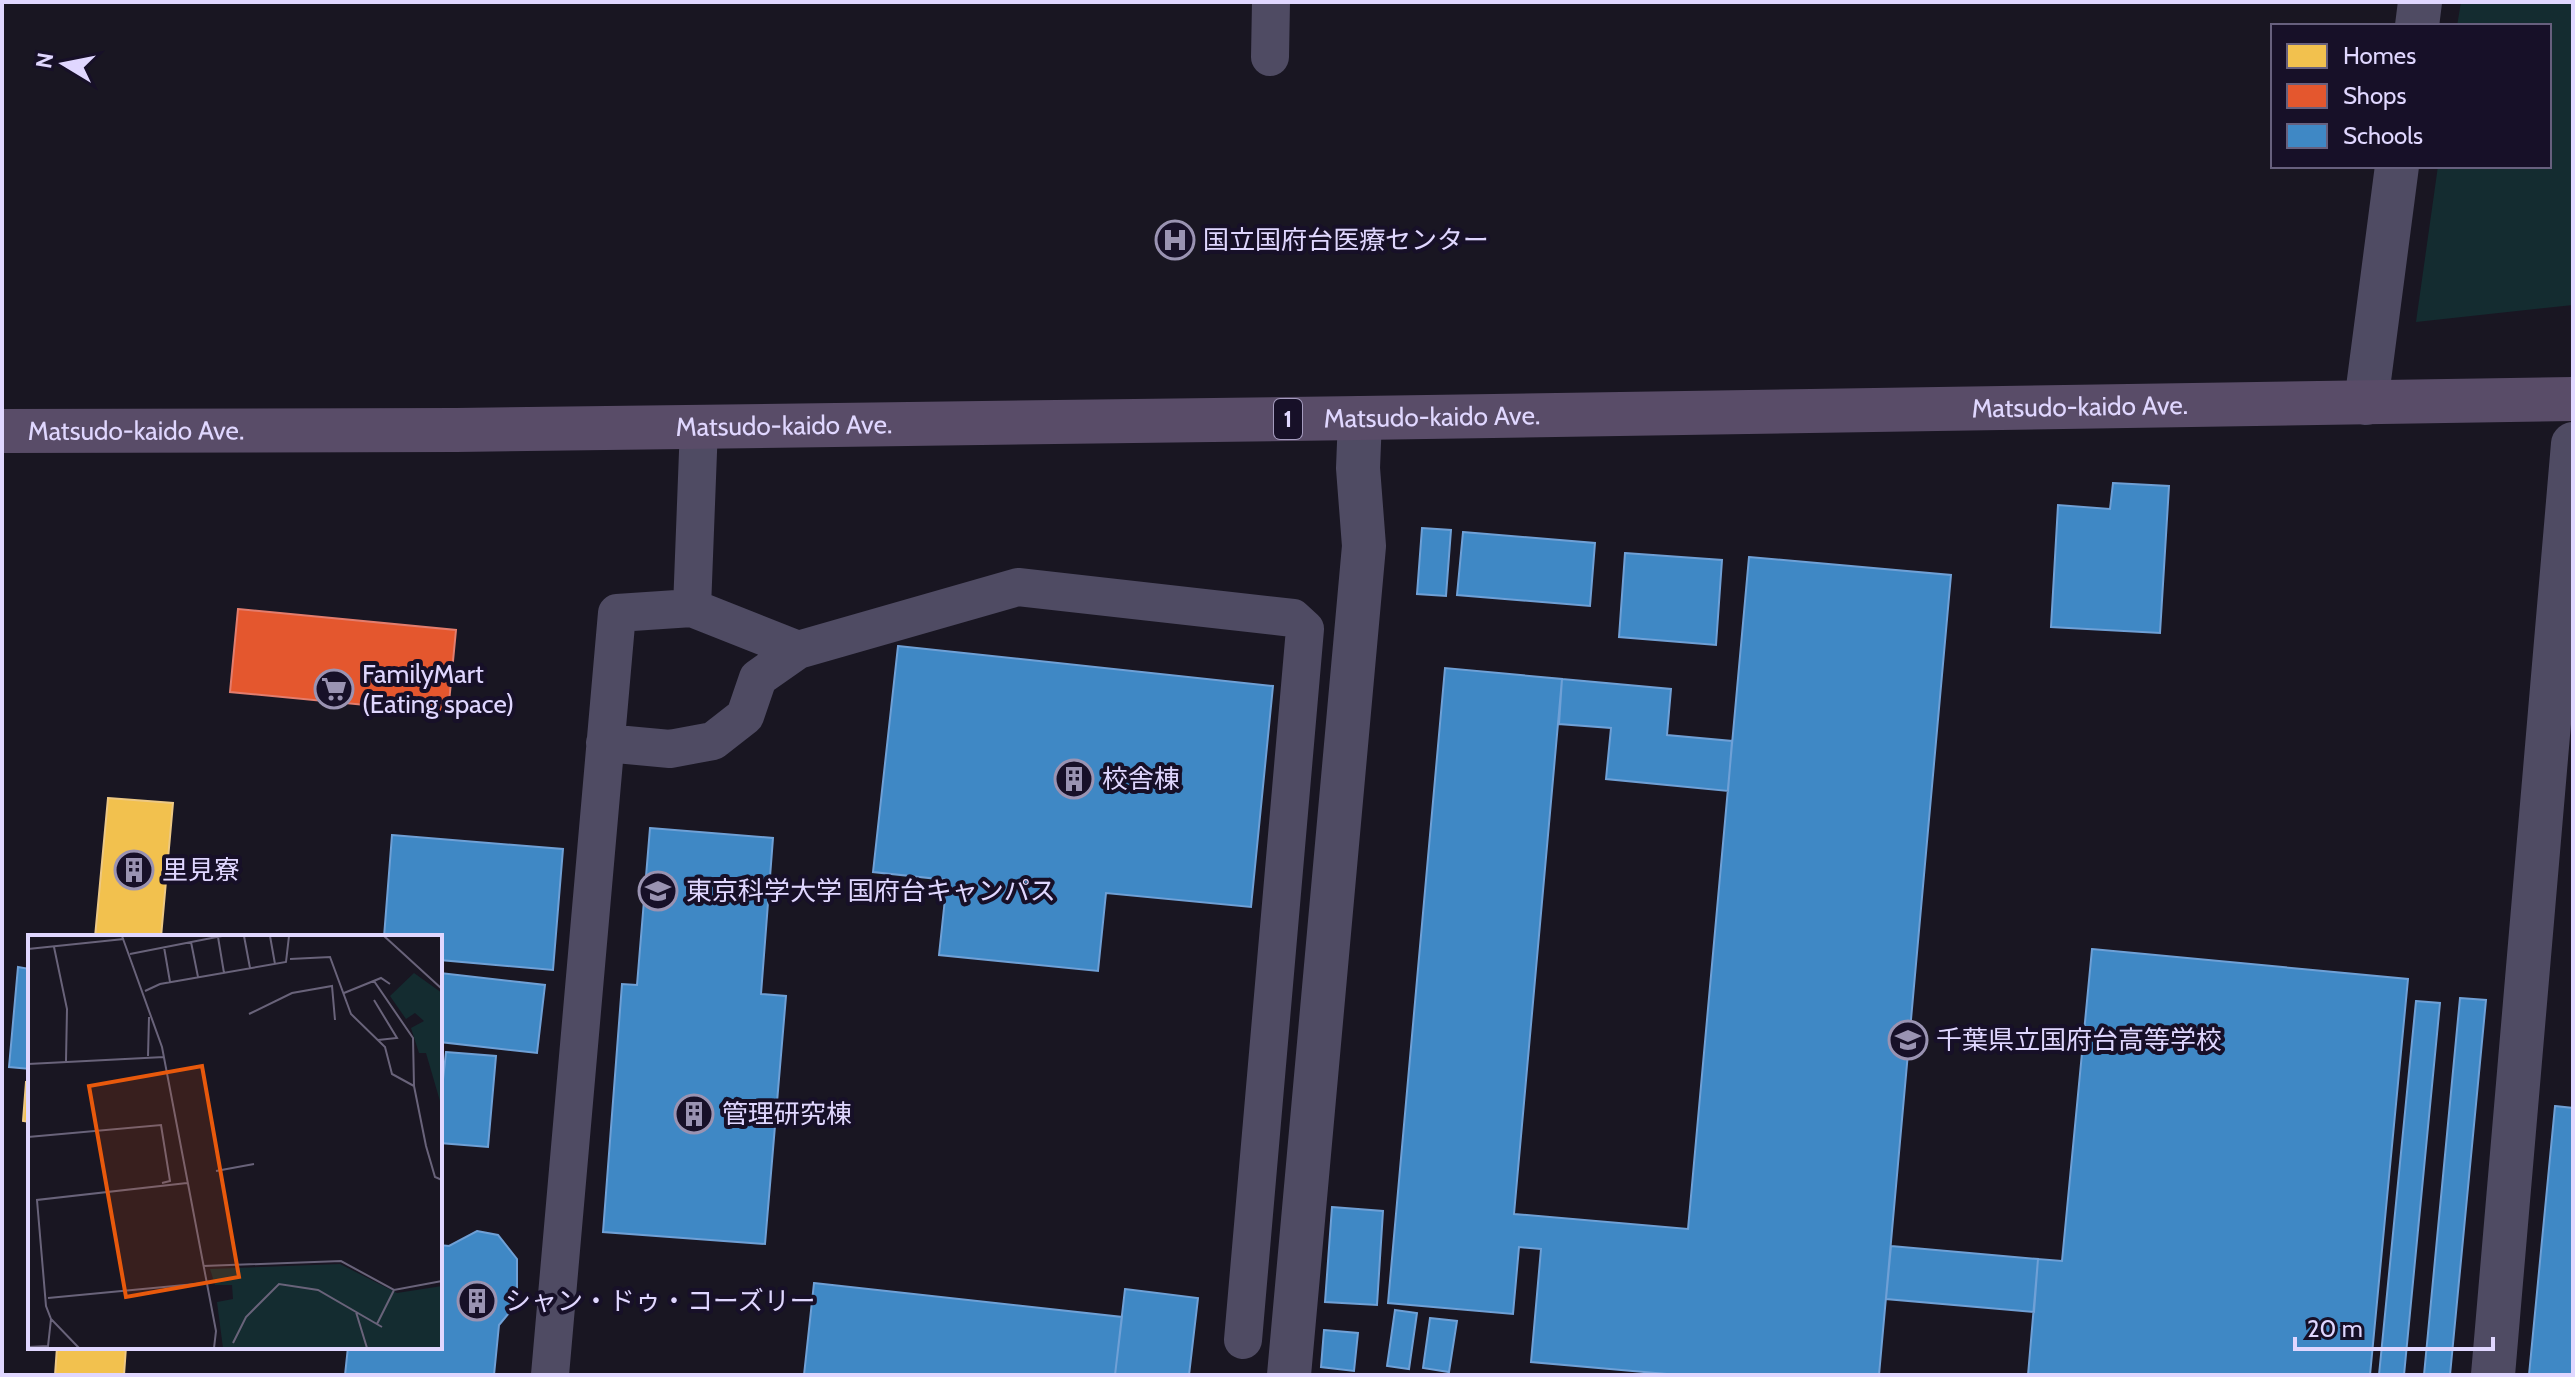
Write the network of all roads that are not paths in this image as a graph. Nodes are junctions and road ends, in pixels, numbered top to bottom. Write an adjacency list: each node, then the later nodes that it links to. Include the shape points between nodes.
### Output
1 (1271, 2): 4 (lane)
2 (2420, 2): 3 (street)
3 (2417, 24)
4 (1270, 57)
5 (2397, 168): 7 (street)
6 (2573, 399): 7 (main road, Matsudo-kaido Ave. / 1)
7 (2366, 403): 8 (main road, Matsudo-kaido Ave. / 1)
8 (1360, 418): 9 (main road, Matsudo-kaido Ave. / 1); 17 (street, via 1364,546)
9 (699, 426): 10 (main road, Matsudo-kaido Ave. / 1); 12 (lane)
10 (2, 431)
11 (2573, 444): 18 (street)
12 (692, 608): 13 (lane); 14 (lane, via 617,613)
13 (798, 650): 14 (lane, via 758,678 745,716 713,741 670,749); 15 (lane, via 1018,587 1293,618 1305,629)
14 (605, 743): 16 (lane)
15 (1243, 1340)
16 (550, 1375)
17 (1289, 1375)
18 (2493, 1375)

